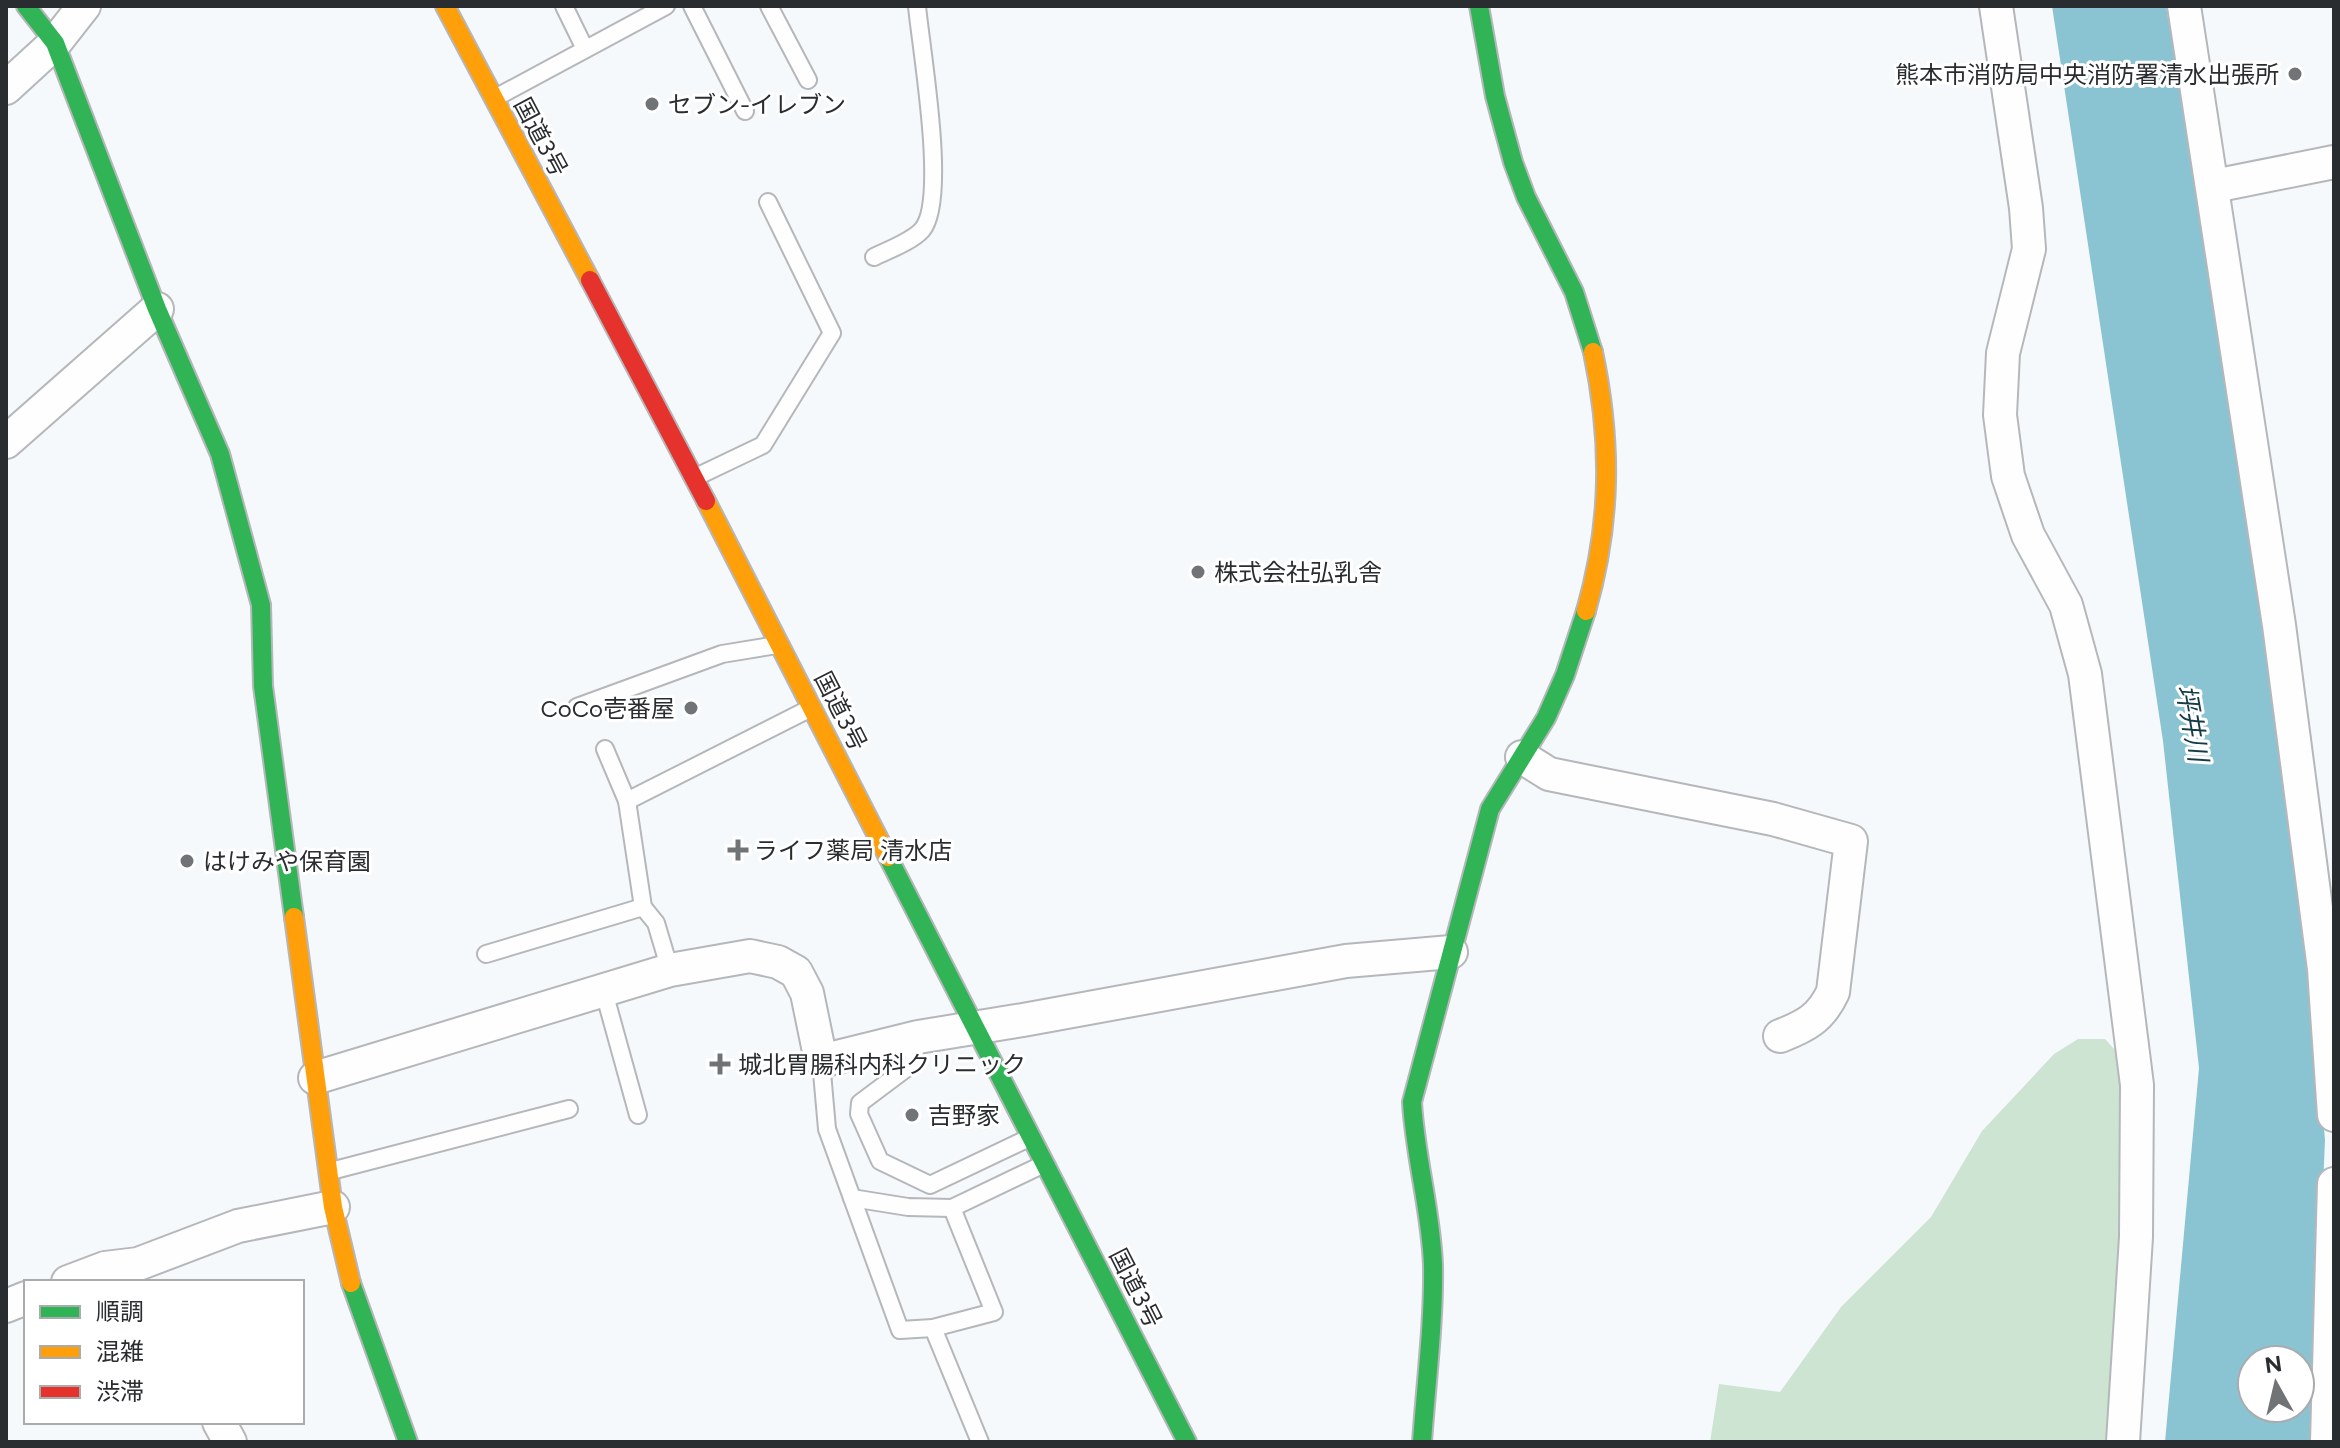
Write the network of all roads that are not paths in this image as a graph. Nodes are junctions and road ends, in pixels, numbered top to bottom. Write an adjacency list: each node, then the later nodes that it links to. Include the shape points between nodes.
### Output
1 (26, 6): 12 (main road)
2 (84, 6): 12 (street)
3 (445, 6): 16 (main road, 国道3号)
4 (564, 6): 13 (lane)
5 (666, 6): 13 (lane)
6 (692, 6): 17 (lane)
7 (769, 6): 14 (lane)
8 (917, 6): 21 (lane, via 935,185 930,217 920,232)
9 (1479, 6): 29 (main road, via 1521,185 1575,295 1589,340 1608,449 1601,557 1554,702)
10 (1996, 6): 60 (street, via 2029,249 2003,353 2000,415 2008,476 2028,535 2066,605 2085,674 2137,1085 2136,1237)
11 (2184, 6): 19 (street)
12 (55, 43): 15 (street); 22 (main road)
13 (585, 49): 16 (lane)
14 (808, 80)
15 (6, 88)
16 (494, 99): 24 (main road, 国道3号)
17 (745, 111)
18 (2334, 162): 19 (street)
19 (2214, 186): 43 (street, via 2324,969)
20 (768, 202): 24 (lane, via 832,333 763,445)
21 (874, 257)
22 (157, 309): 23 (street); 40 (main road, via 220,454 261,605 263,686)
23 (6, 442)
24 (694, 478): 25 (main road, 国道3号)
25 (780, 644): 26 (lane, via 722,654); 27 (main road, 国道3号)
26 (577, 707)
27 (812, 707): 30 (lane); 36 (main road, 国道3号)
28 (605, 749): 30 (lane)
29 (1522, 757): 32 (main road, via 1490,809); 37 (street, via 1549,774 1759,816 1851,841 1833,992 1811,1024)
30 (627, 801): 31 (lane)
31 (643, 907): 33 (lane); 34 (lane, via 656,923)
32 (1451, 952): 36 (street, via 1346,961); 59 (main road, via 1412,1102 1433,1268)
33 (486, 954)
34 (670, 970): 35 (street); 39 (street, via 750,956 796,972 807,993)
35 (604, 992): 40 (street); 42 (lane)
36 (976, 1026): 38 (street); 44 (main road, 国道3号)
37 (1780, 1036)
38 (918, 1037): 39 (street); 44 (lane, via 912,1064 860,1103 859,1114 880,1161 930,1185)
39 (821, 1061): 48 (lane, via 827,1129)
40 (315, 1078): 46 (main road)
41 (569, 1109): 46 (lane)
42 (638, 1115)
43 (2334, 1115)
44 (1032, 1137): 45 (main road, 国道3号)
45 (1045, 1163): 50 (lane); 58 (main road, 国道3号)
46 (328, 1172): 49 (main road)
47 (2334, 1184): 61 (street)
48 (852, 1198): 50 (lane); 53 (lane, via 900,1330)
49 (333, 1207): 51 (street, via 238,1226); 56 (main road, via 356,1303)
50 (952, 1208): 53 (lane, via 994,1312)
51 (142, 1273): 52 (street, via 105,1268)
52 (73, 1280)
53 (933, 1328): 57 (lane)
54 (220, 1424): 55 (street)
55 (230, 1442)
56 (408, 1442)
57 (980, 1442)
58 (1187, 1442)
59 (1422, 1442)
60 (2123, 1442)
61 (2327, 1442)

